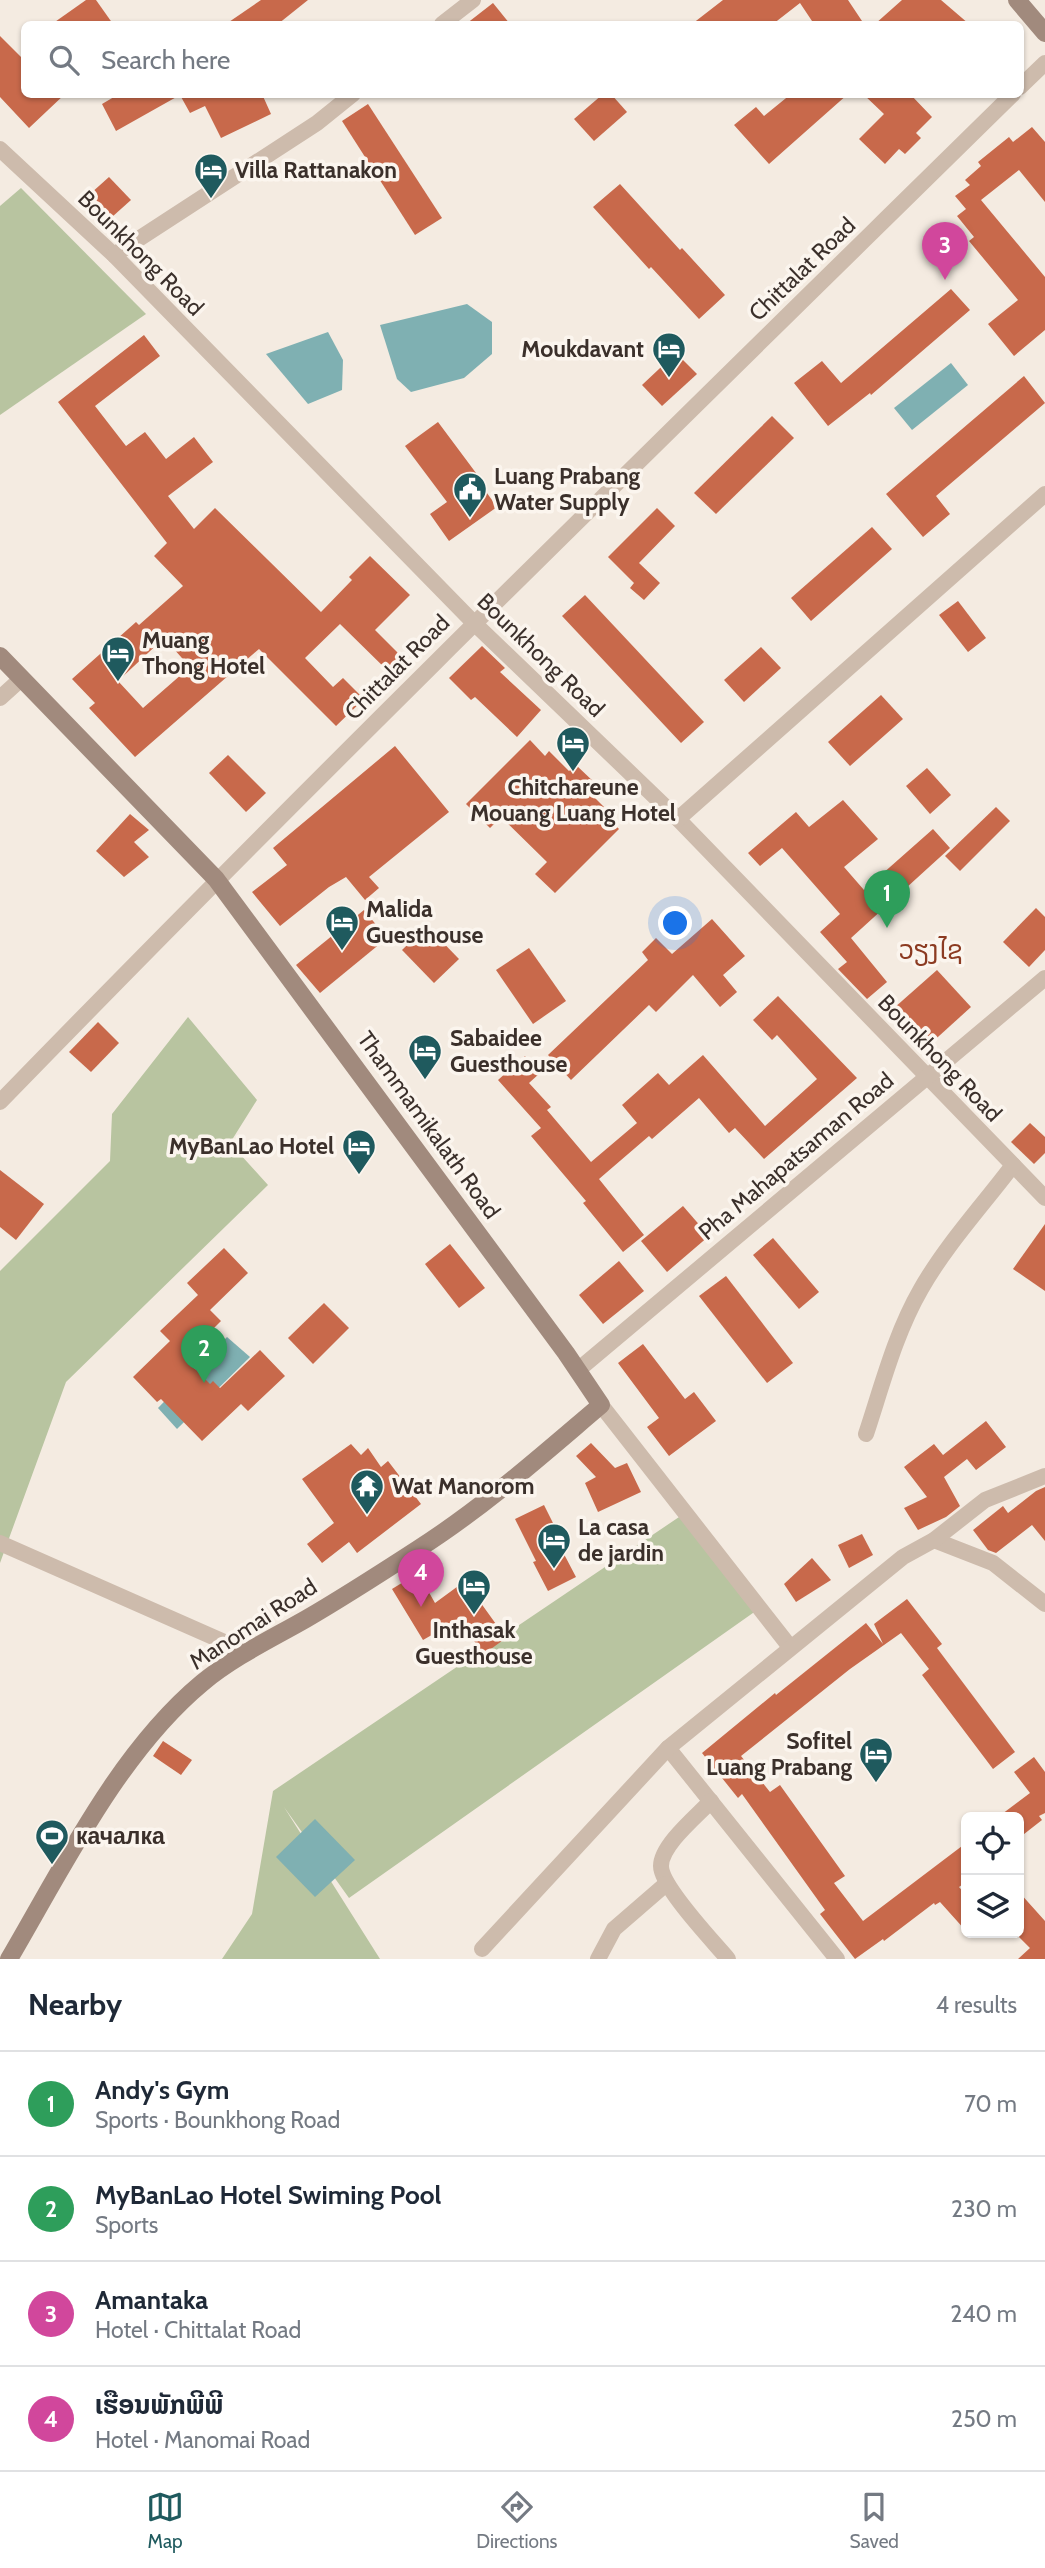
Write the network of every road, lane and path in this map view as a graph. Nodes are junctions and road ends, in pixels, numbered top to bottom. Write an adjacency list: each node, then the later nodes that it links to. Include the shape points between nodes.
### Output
1 (473, 0): 3 (street)
2 (1017, 0): 4 (street)
3 (446, 21)
4 (1045, 33)
5 (1045, 63): 6 (street)
6 (1024, 83)
7 (348, 98): 10 (street)
8 (1009, 98): 12 (street, Chittalat Road)
9 (0, 149): 10 (street, Bounkhong Road)
10 (114, 255): 12 (street, Bounkhong Road)
11 (1045, 494): 16 (street)
12 (474, 623): 16 (street, Bounkhong Road); 17 (street, Chittalat Road)
13 (0, 656): 14 (street, Thammamikalath Road)
14 (21, 679): 15 (street); 17 (street, Thammamikalath Road)
15 (0, 698)
16 (678, 819): 19 (street, Bounkhong Road)
17 (216, 879): 20 (street, Chittalat Road); 23 (street, Thammamikalath Road)
18 (1045, 978): 19 (street, Pha Mahapatsaman Road)
19 (926, 1077): 21 (street, Bounkhong Road); 23 (street, Pha Mahapatsaman Road)
20 (0, 1102)
21 (1013, 1165): 22 (street, Bounkhong Road); 25 (street, via 920,1290)
22 (1045, 1198)
23 (578, 1370): 24 (street, Thammamikalath Road)
24 (601, 1405): 30 (street, Thammamikalath Road); 31 (street, Manomai Road, via 507,1485 422,1547)
25 (866, 1434)
26 (1045, 1476): 27 (street, via 985,1500)
27 (934, 1540): 29 (street, via 993,1563); 30 (street, via 903,1557)
28 (0, 1543): 31 (street)
29 (1045, 1604)
30 (790, 1647): 32 (street)
31 (247, 1653): 36 (street, Manomai Road, via 203,1683 161,1723 125,1768)
32 (668, 1748): 33 (street); 35 (street)
33 (711, 1801): 34 (street, via 665,1853 661,1866); 39 (street)
34 (666, 1884): 37 (street, via 614,1929); 38 (street)
35 (482, 1949)
36 (9, 1959)
37 (598, 1959)
38 (728, 1959)
39 (837, 1959)

